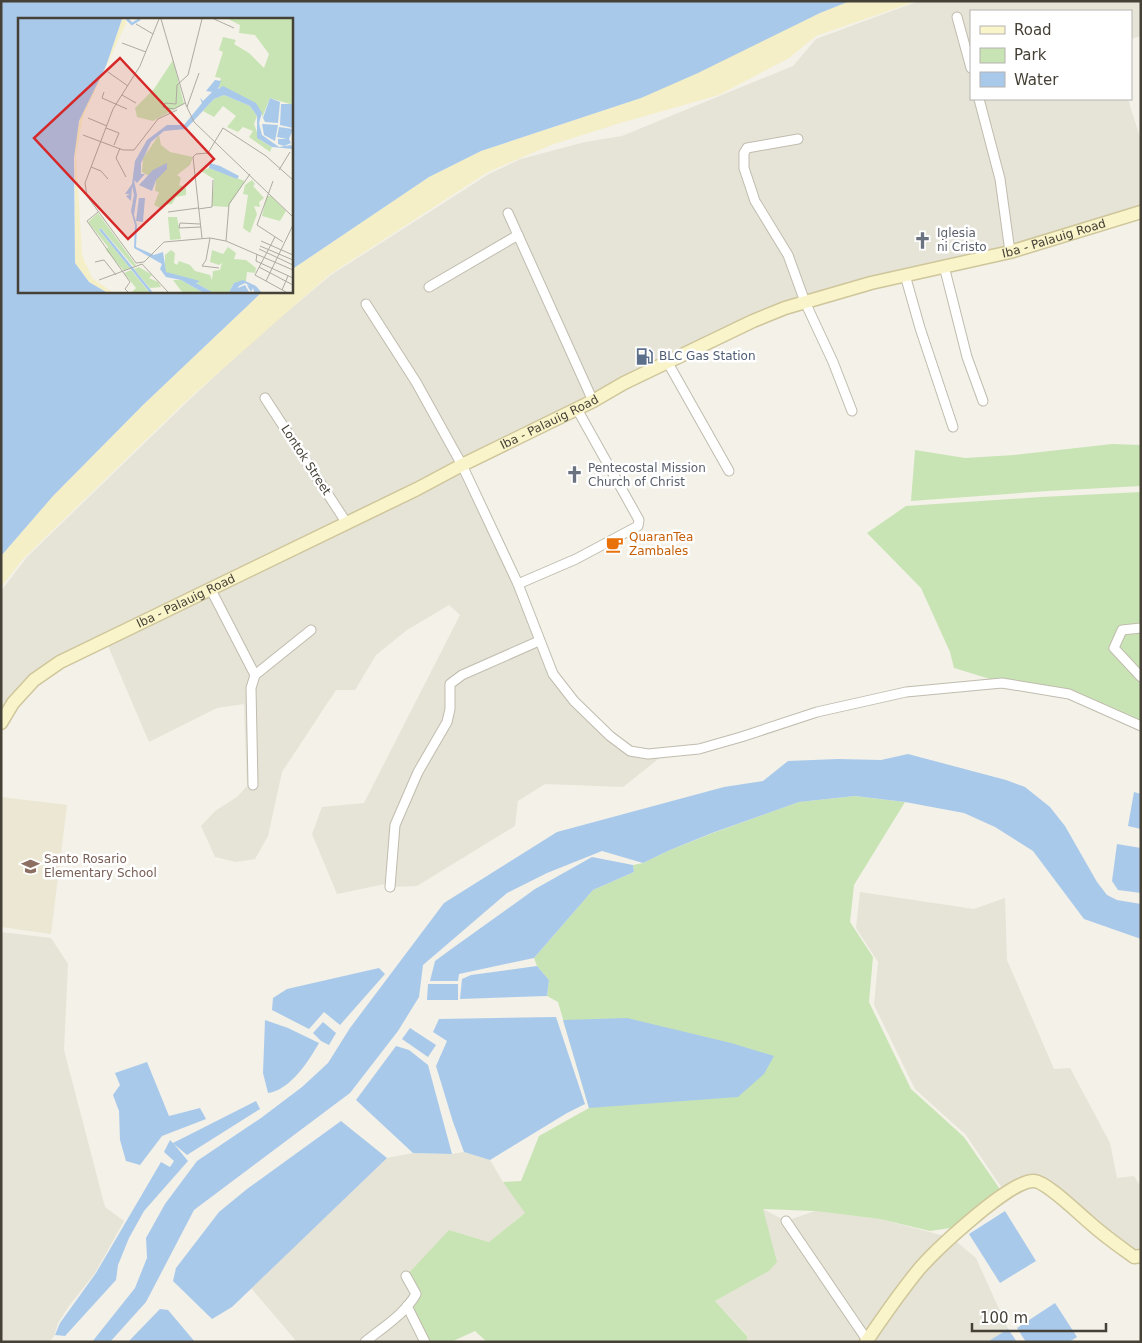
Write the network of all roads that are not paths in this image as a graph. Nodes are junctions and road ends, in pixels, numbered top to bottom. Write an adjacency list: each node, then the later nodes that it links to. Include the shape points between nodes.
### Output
1 (957, 16): 2 (street)
2 (970, 64)
3 (979, 100): 8 (street, via 1000,180)
4 (798, 139): 12 (street, via 747,148 744,168 755,201 788,256)
5 (1141, 212): 8 (main road, Iba - Palauig Road)
6 (508, 213): 7 (street)
7 (518, 235): 11 (street); 16 (street)
8 (1010, 252): 9 (main road, Iba - Palauig Road)
9 (944, 266): 10 (main road, Iba - Palauig Road); 17 (street, via 967,357)
10 (905, 275): 12 (main road, Iba - Palauig Road); 20 (street)
11 (429, 287)
12 (805, 302): 14 (main road, Iba - Palauig Road, via 753,321); 19 (street)
13 (366, 304): 21 (street, via 416,382)
14 (668, 363): 16 (main road, Iba - Palauig Road); 22 (street)
15 (265, 398): 23 (street, Lontok Street)
16 (593, 401): 18 (main road, Iba - Palauig Road)
17 (983, 401)
18 (577, 409): 21 (main road, Iba - Palauig Road); 24 (street, via 638,520 638,526 576,559)
19 (852, 411)
20 (952, 427)
21 (462, 465): 23 (main road, Iba - Palauig Road); 24 (street)
22 (729, 471)
23 (346, 522): 25 (main road, Iba - Palauig Road)
24 (518, 584): 28 (street)
25 (210, 588): 29 (street); 31 (main road, Iba - Palauig Road, via 60,662 34,680 13,703)
26 (1141, 628): 30 (street, via 1122,630 1114,648)
27 (311, 630): 29 (street)
28 (539, 641): 32 (street, via 552,674 574,701 610,736 630,750 648,754 699,749 817,712 906,692 1002,683 1069,694); 34 (street, via 462,675 450,684 447,722 418,772 395,825)
29 (255, 675): 33 (street, via 251,688)
30 (1141, 677)
31 (1, 724)
32 (1141, 726)
33 (253, 785)
34 (390, 887)
35 (786, 1222): 39 (street)
36 (1141, 1256): 39 (main road, via 1134,1257 1046,1186 1035,1181 1023,1183 964,1226 921,1268)
37 (406, 1276): 38 (street, via 416,1294)
38 (407, 1306): 40 (street); 41 (street)
39 (866, 1341)
40 (365, 1342)
41 (425, 1342)

